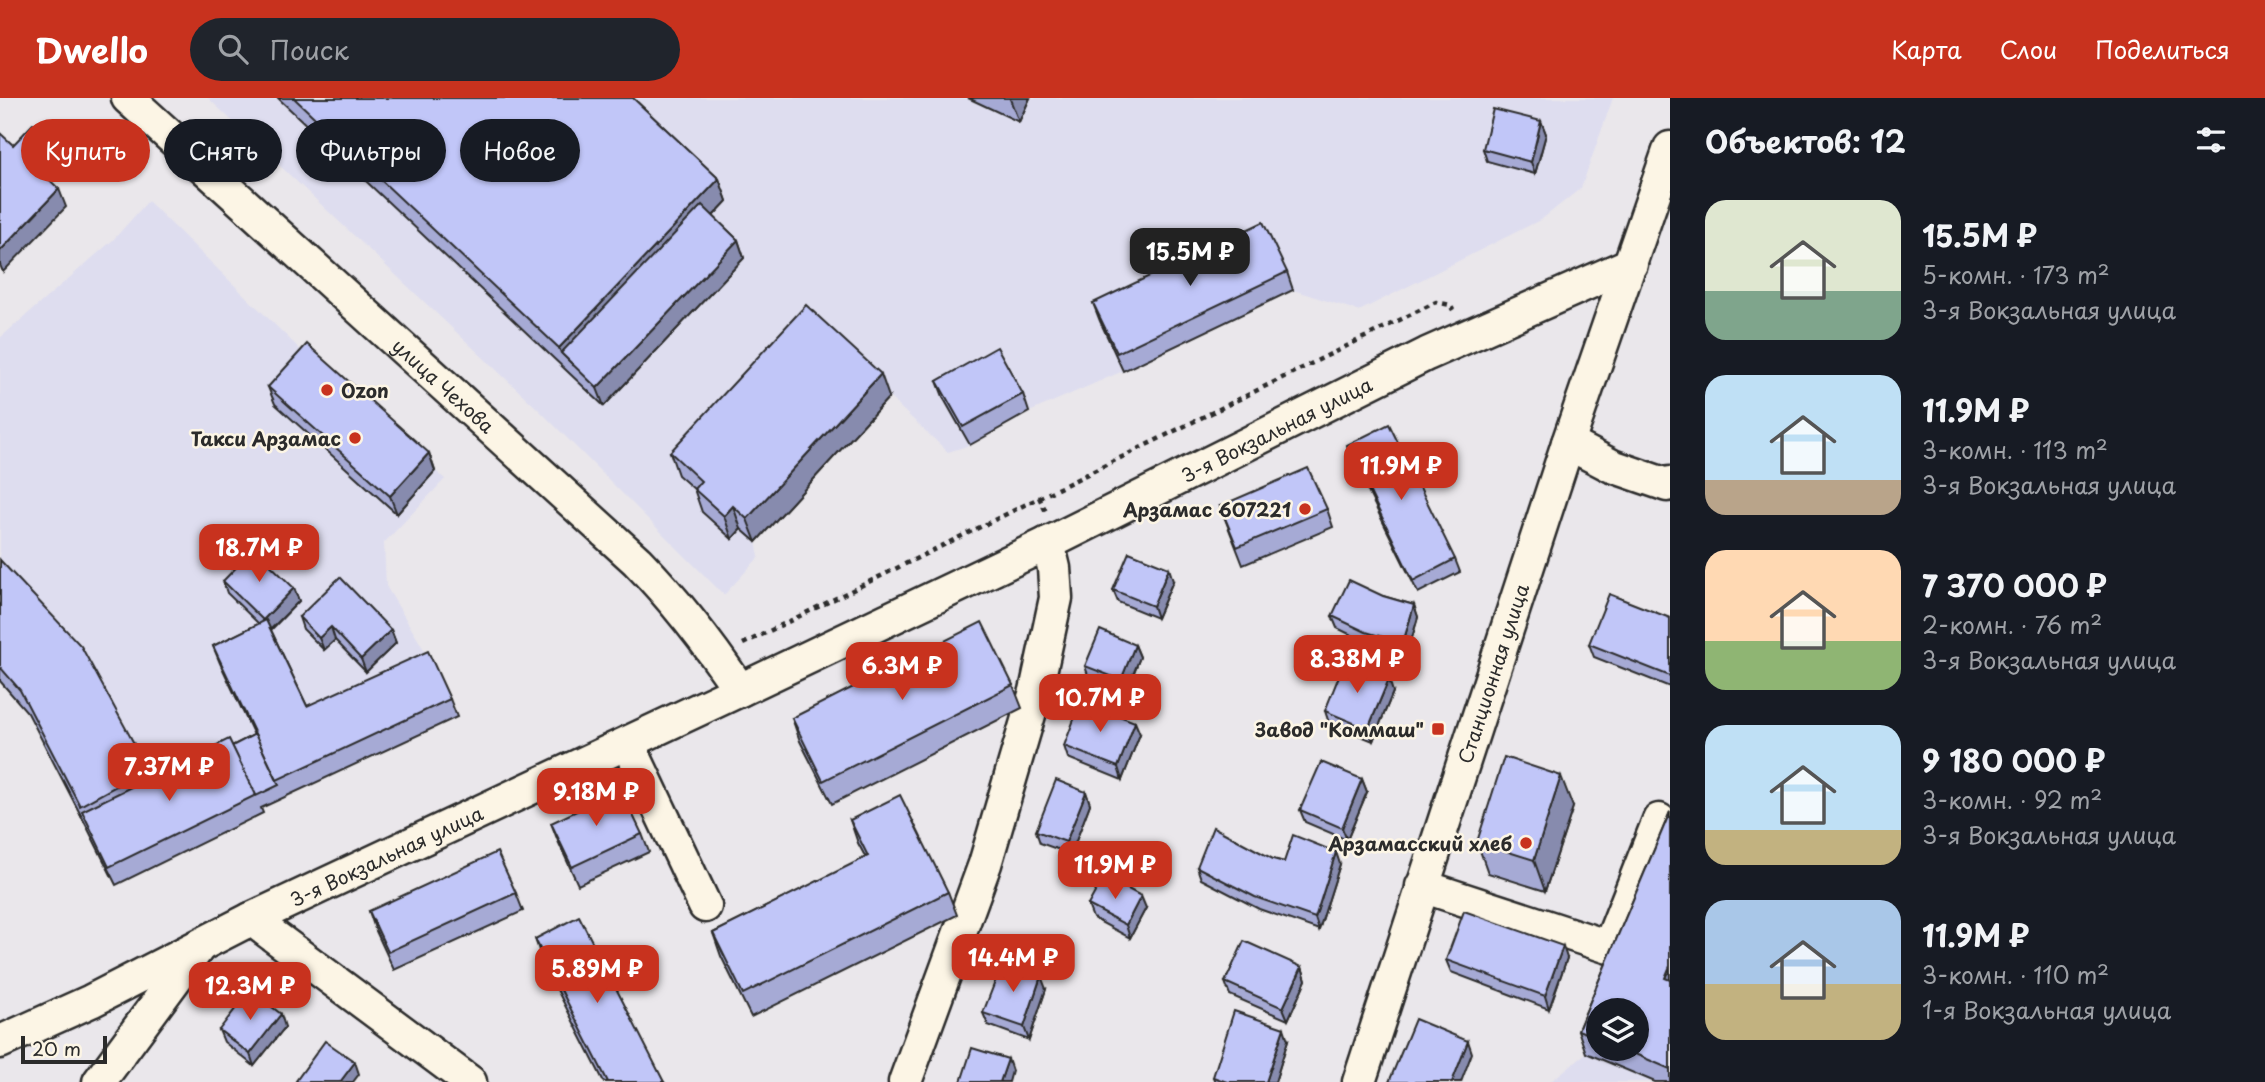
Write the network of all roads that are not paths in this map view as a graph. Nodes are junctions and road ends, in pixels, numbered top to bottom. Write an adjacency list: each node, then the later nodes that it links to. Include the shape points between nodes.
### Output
1 (128, 98): 7 (street, улица Чехова, via 637,561 673,599)
2 (1670, 148): 3 (street, Станционная улица)
3 (1631, 264): 4 (street, Станционная улица); 6 (street, 3-я Вокзальная улица, via 1427,354)
4 (1568, 443): 5 (street, via 1612,466); 10 (street, Станционная улица)
5 (1670, 483)
6 (1048, 543): 7 (street, 3-я Вокзальная улица); 17 (street, via 1056,598 1036,691 985,864)
7 (740, 690): 8 (street, 3-я Вокзальная улица)
8 (628, 743): 11 (street); 12 (street, 3-я Вокзальная улица)
9 (1659, 820): 10 (street, via 1609,947)
10 (1422, 886): 18 (street, Станционная улица)
11 (705, 906)
12 (251, 919): 13 (street, 3-я Вокзальная улица); 16 (street)
13 (203, 942): 14 (street, 3-я Вокзальная улица, via 92,1001); 15 (street, 3-я Вокзальная улица)
14 (0, 1042)
15 (99, 1082)
16 (470, 1082)
17 (905, 1082)
18 (1359, 1082)

